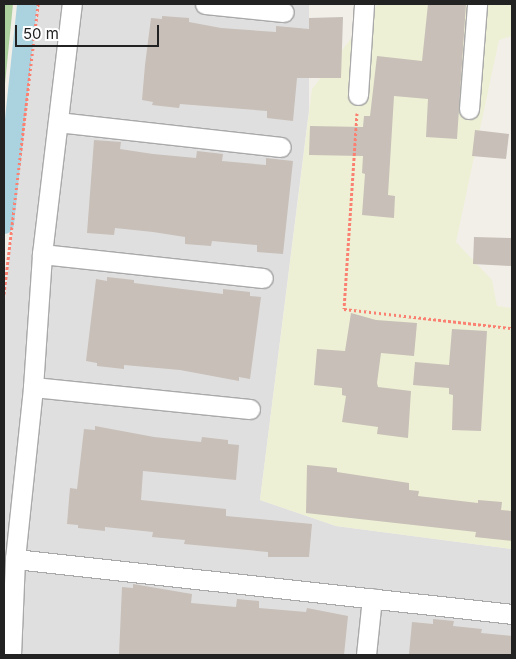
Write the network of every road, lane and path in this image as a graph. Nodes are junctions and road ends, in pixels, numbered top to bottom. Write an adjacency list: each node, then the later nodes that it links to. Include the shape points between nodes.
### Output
1 (38, 4): 13 (path)
2 (72, 4): 9 (street)
3 (205, 4): 6 (street)
4 (364, 4): 7 (street)
5 (477, 4): 8 (street)
6 (284, 12)
7 (358, 95): 14 (path, via 344,309)
8 (469, 109)
9 (58, 122): 10 (street); 11 (street)
10 (281, 147)
11 (42, 254): 12 (street); 15 (street)
12 (263, 278)
13 (4, 294)
14 (512, 328)
15 (33, 387): 16 (street); 17 (street)
16 (250, 410)
17 (15, 559): 18 (street); 20 (street)
18 (372, 598): 19 (street); 21 (street)
19 (512, 614)
20 (11, 655)
21 (366, 655)

